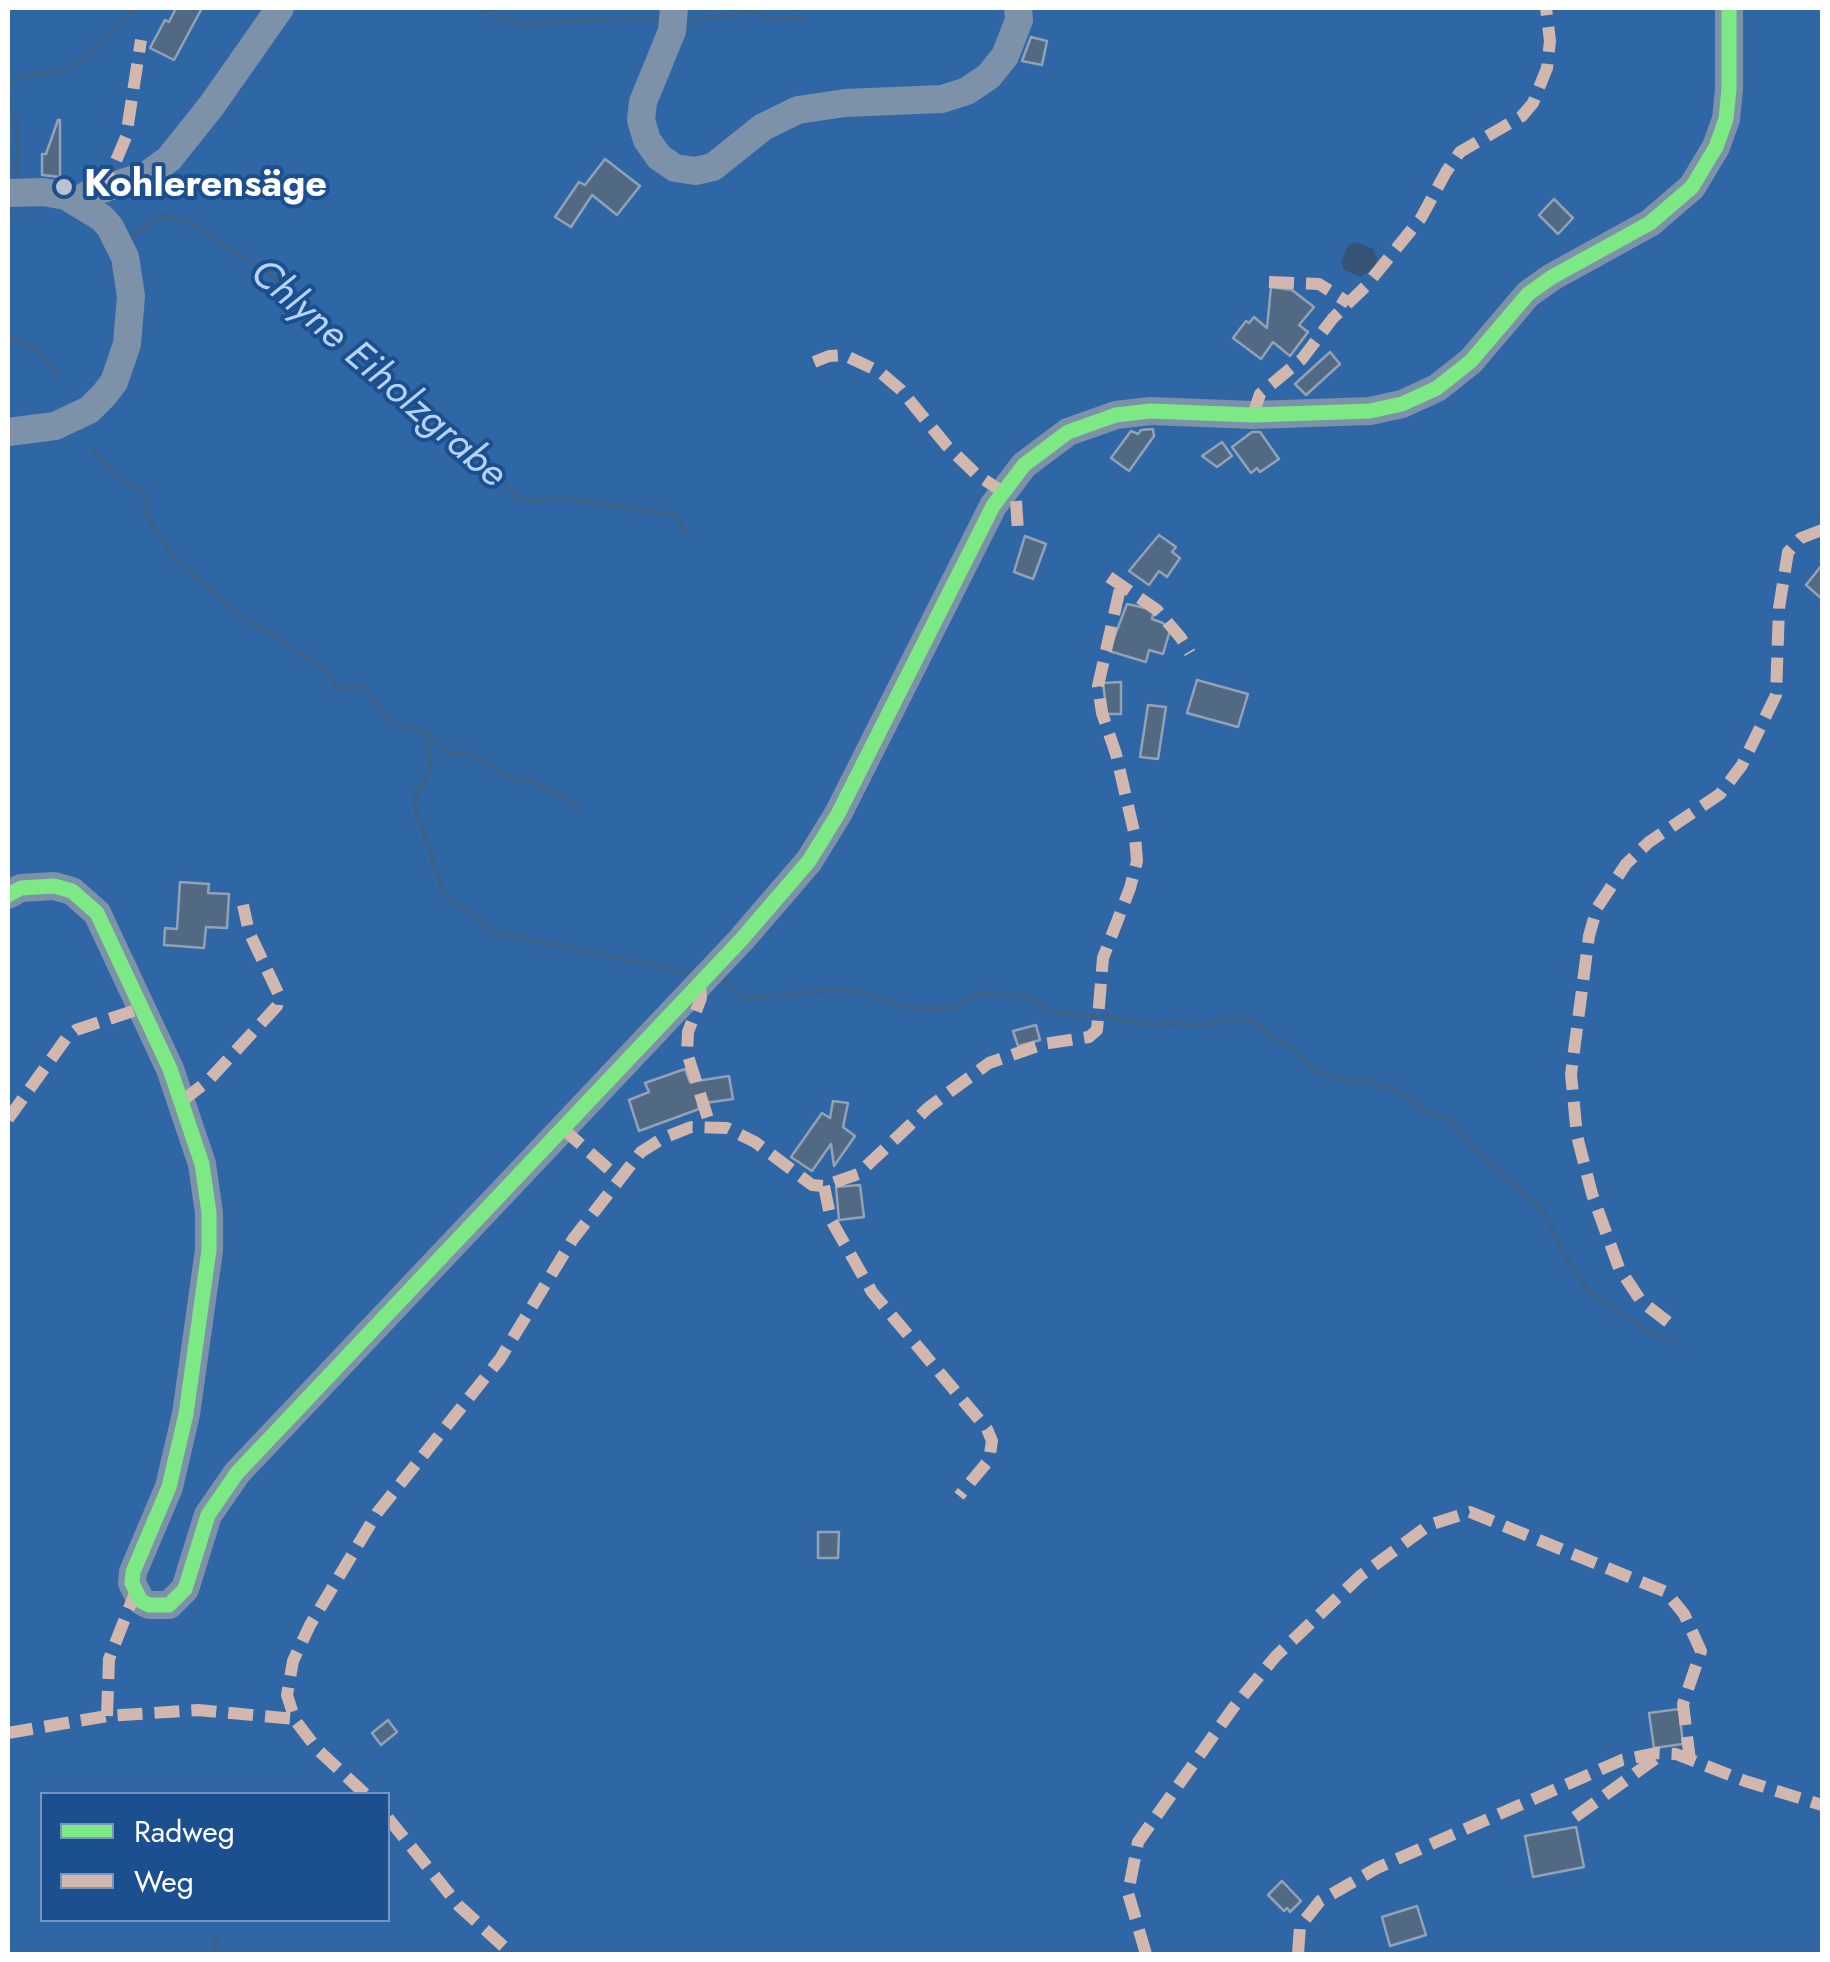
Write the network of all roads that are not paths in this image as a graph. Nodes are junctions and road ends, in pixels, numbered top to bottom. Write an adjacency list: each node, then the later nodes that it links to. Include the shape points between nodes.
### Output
1 (280, 8): 6 (street, via 169,159)
2 (674, 8): 3 (street, via 641,120 659,157 696,171 713,167 798,110 942,99 967,91 1005,56)
3 (1018, 8)
4 (1729, 8): 8 (street, via 1726,118 1692,186 1650,223 1528,294 1471,361 1437,388 1370,411 1116,415 1068,432 1024,466 994,506 808,862 237,1473 208,1515 184,1589 169,1605 148,1606 132,1583 169,1487 186,1414 209,1250 202,1164 170,1070 97,913 72,890 54,886)
5 (8, 192): 6 (street)
6 (78, 201): 7 (street, via 110,227 125,257 131,296 122,363 89,410 56,426)
7 (8, 432)
8 (8, 894)

